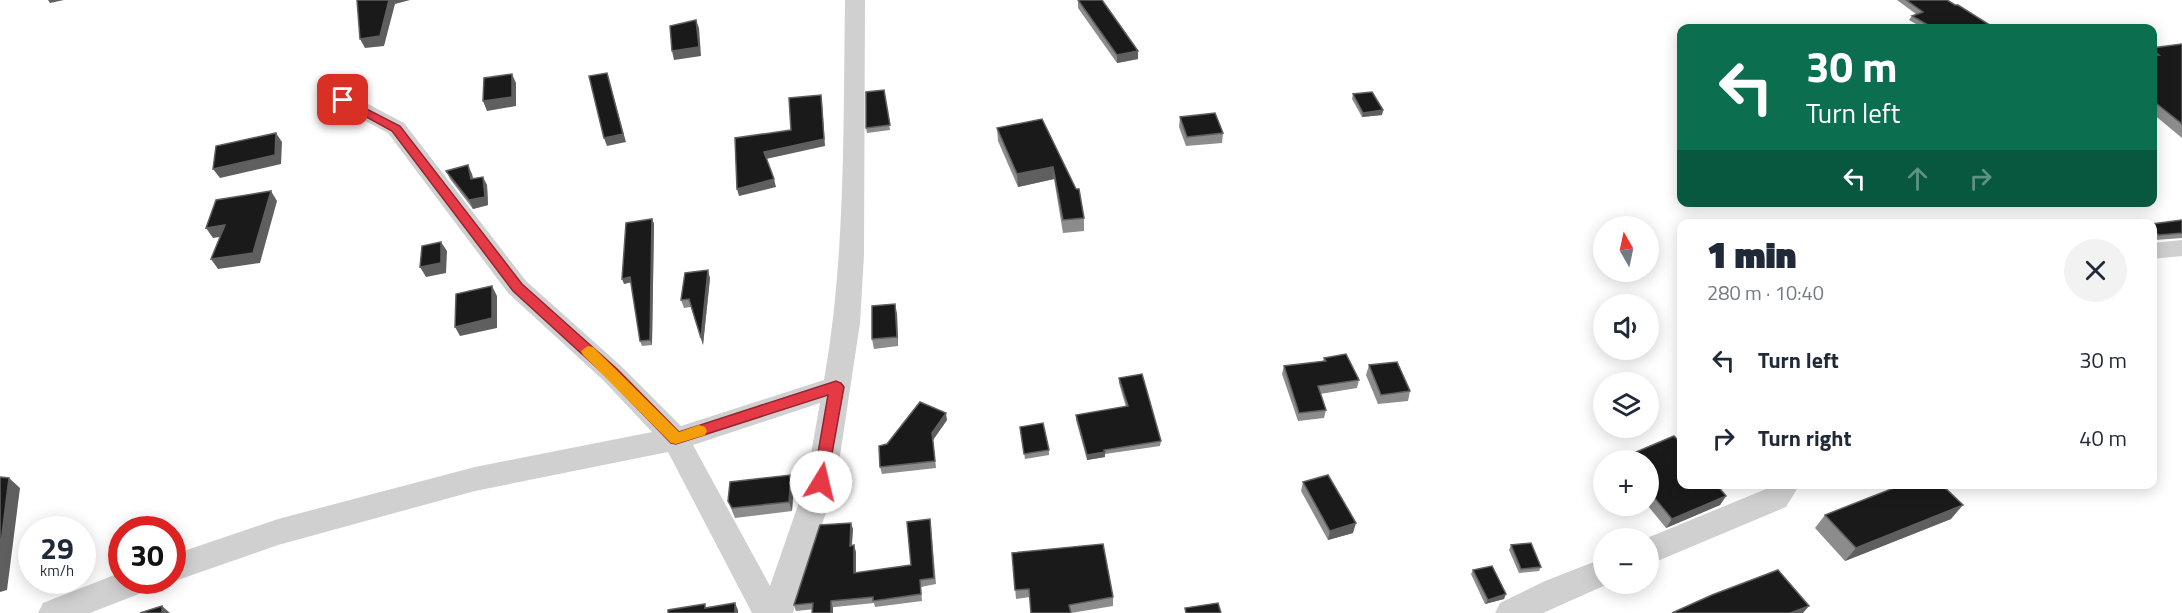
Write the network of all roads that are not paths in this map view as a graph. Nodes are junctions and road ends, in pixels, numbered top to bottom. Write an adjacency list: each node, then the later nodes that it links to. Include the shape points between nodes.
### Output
1 (855, 0): 5 (street, via 852,254 847,323)
2 (343, 100): 6 (street, via 396,129 517,287 612,373)
3 (2182, 249): 4 (street)
4 (2157, 251)
5 (836, 387): 6 (street); 14 (street, via 821,482)
6 (676, 438): 9 (street, via 475,479 278,532); 13 (street)
7 (1782, 489): 8 (street, via 1776,498)
8 (1659, 547)
9 (186, 564)
10 (1593, 576): 15 (street)
11 (108, 592): 12 (street)
12 (54, 613)
13 (768, 613)
14 (777, 613)
15 (1511, 613)

